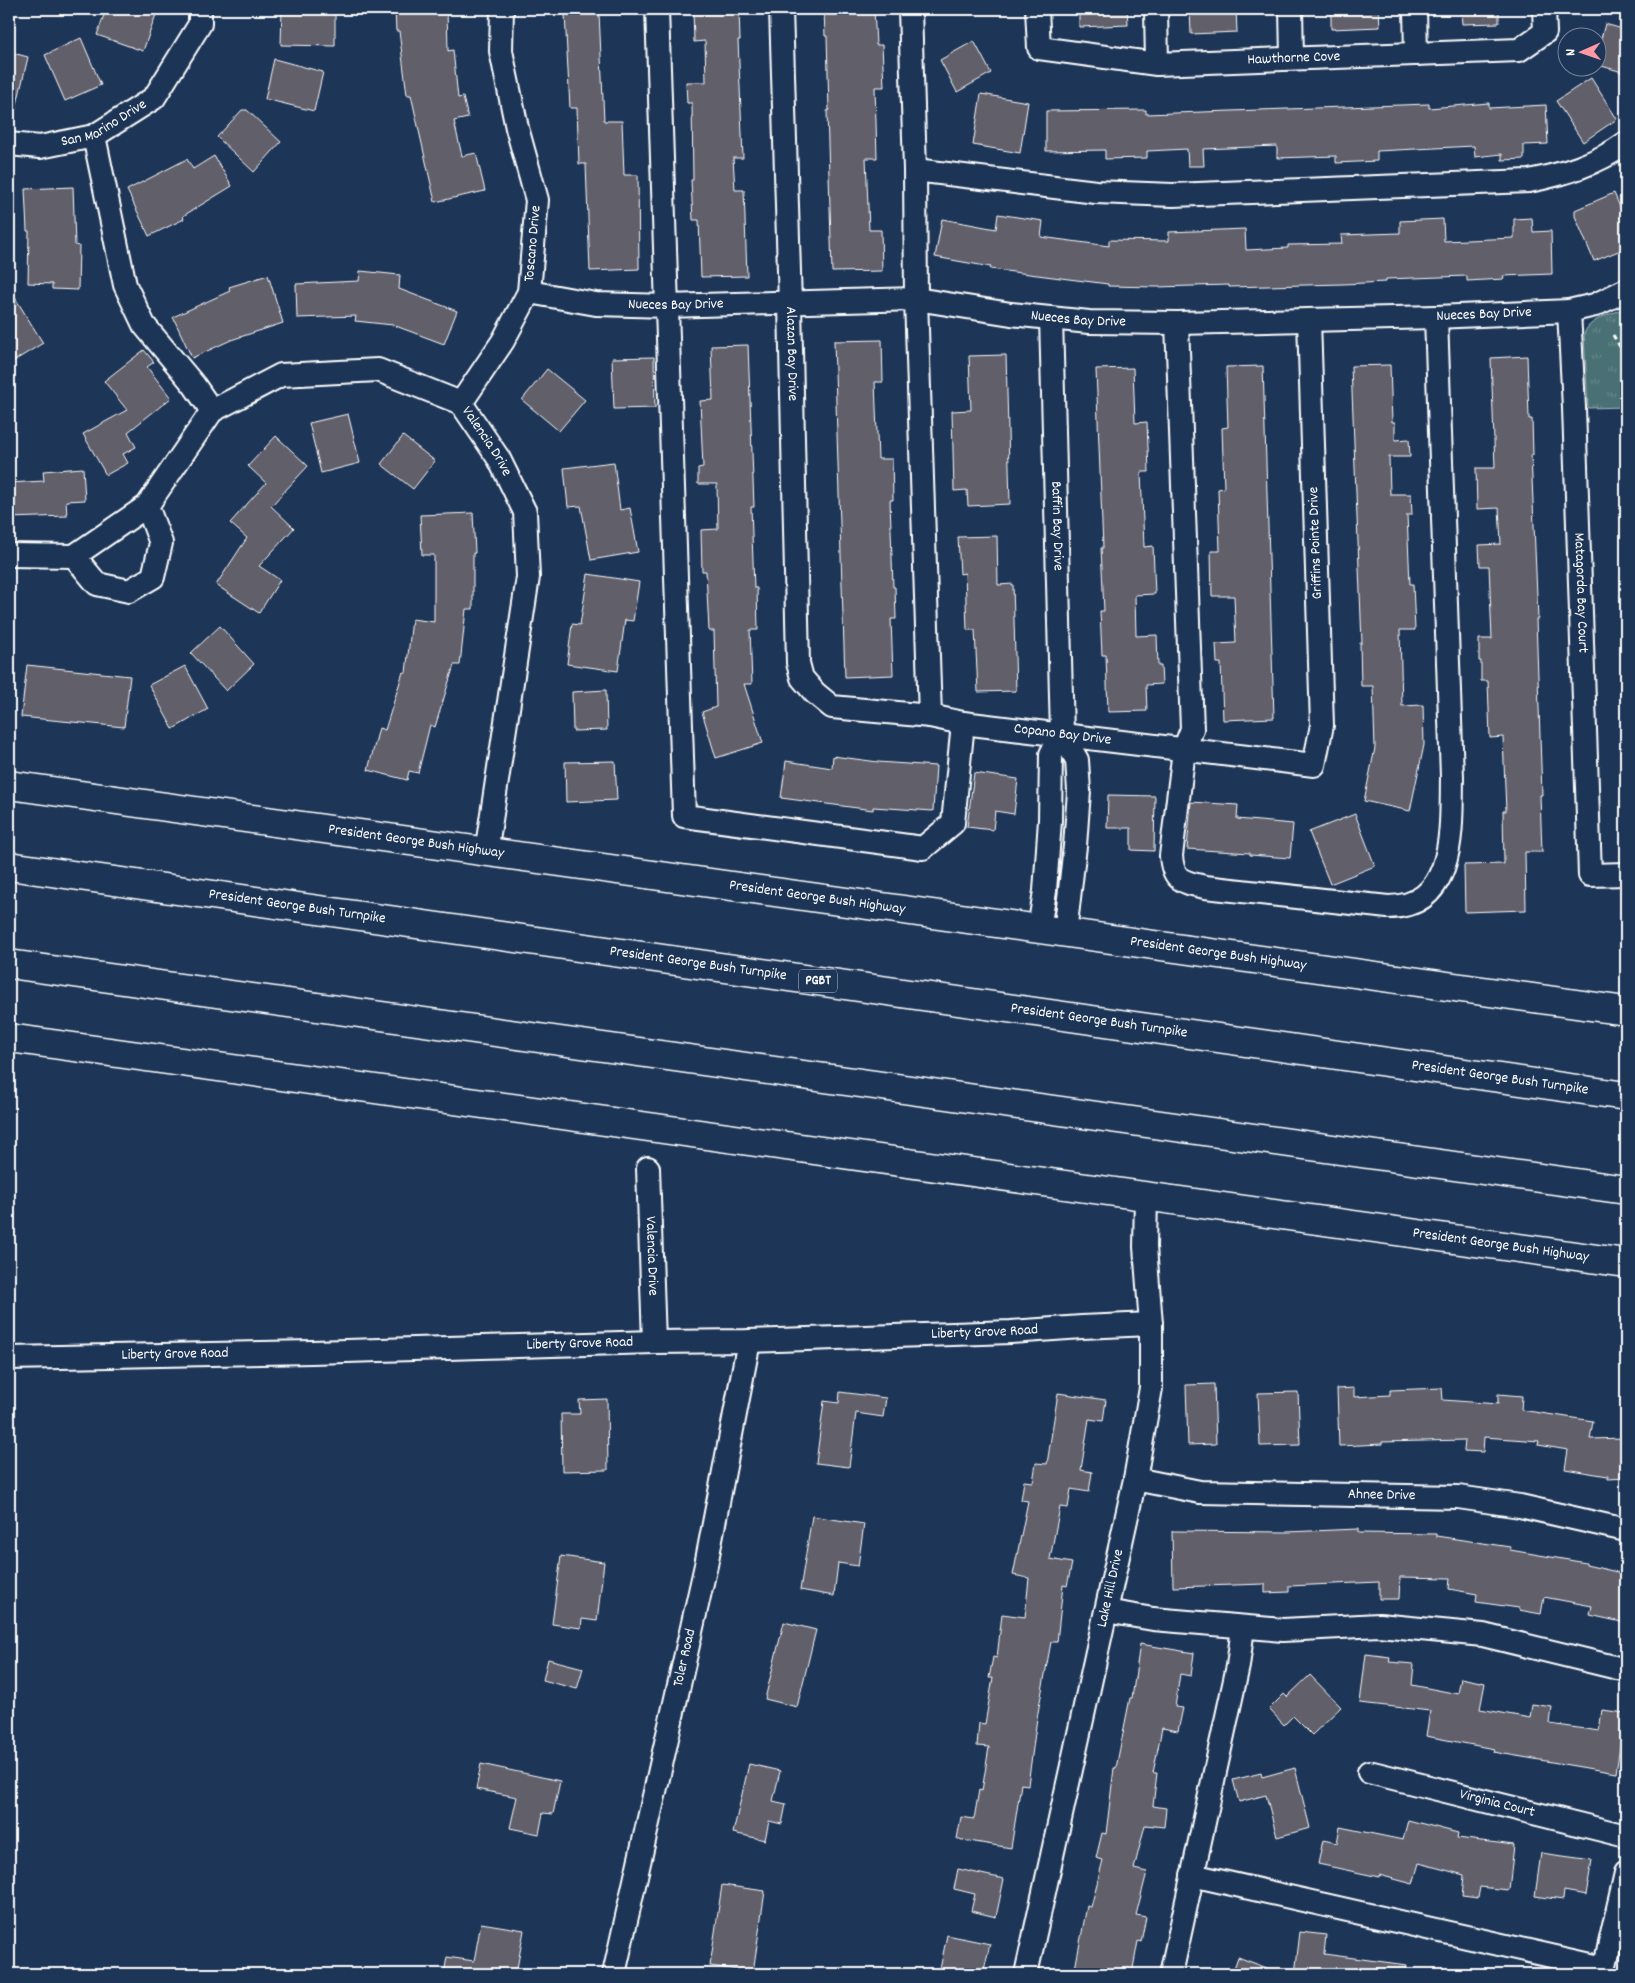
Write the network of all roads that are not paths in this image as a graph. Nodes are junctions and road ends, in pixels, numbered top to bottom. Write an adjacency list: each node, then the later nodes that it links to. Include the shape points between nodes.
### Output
1 (200, 9): 14 (street, San Marino Drive, via 200,24 154,98)
2 (502, 9): 19 (street, Toscano Drive, via 501,51 517,128 537,200)
3 (657, 9): 22 (street)
4 (781, 9): 21 (street, Alazan Bay Drive)
5 (910, 9): 17 (street)
6 (1037, 9): 13 (street, Hawthorne Cove, via 1039,48)
7 (1156, 9): 13 (street)
8 (1291, 9): 12 (street)
9 (1415, 9): 11 (street)
10 (1544, 9): 11 (street, Hawthorne Cove, via 1544,32 1519,50)
11 (1416, 54): 12 (street, Hawthorne Cove)
12 (1292, 57): 13 (street, Hawthorne Cove)
13 (1157, 64)
14 (94, 136): 16 (street, San Marino Drive, via 40,147); 29 (street, via 124,285 144,325)
15 (1626, 143): 17 (street, via 1589,165 1529,180 1173,195 1096,192)
16 (9, 144)
17 (915, 170): 20 (street)
18 (1626, 290): 23 (street, Nueces Bay Drive, via 1595,305)
19 (530, 292): 22 (street, Nueces Bay Drive, via 596,304); 28 (street, Toscano Drive, via 503,342)
20 (916, 299): 21 (street, Nueces Bay Drive); 25 (street, Nueces Bay Drive); 34 (street)
21 (790, 304): 22 (street, Nueces Bay Drive); 33 (street, Alazan Bay Drive, via 798,663 802,678)
22 (666, 306): 35 (street, via 684,816 923,848 953,823)
23 (1570, 311): 24 (street, Nueces Bay Drive); 42 (street, Matagorda Bay Court, via 1590,875)
24 (1436, 317): 26 (street, Nueces Bay Drive); 37 (street, via 1452,777 1450,838 1441,876 1428,894 1402,907 1184,882 1172,869 1171,856)
25 (1050, 318): 27 (street, Nueces Bay Drive); 36 (street, Baffin Bay Drive)
26 (1309, 320): 27 (street, Nueces Bay Drive); 38 (street, Griffins Pointe Drive, via 1322,725)
27 (1177, 323): 37 (street, via 1192,729)
28 (461, 403): 29 (street, Valencia Drive, via 378,370 281,375); 40 (street, Valencia Drive, via 499,459 525,512 528,577)
29 (212, 410): 30 (street, Valencia Drive)
30 (147, 506): 32 (street, Valencia Drive); 32 (street, via 160,543 153,577 129,591 97,584)
31 (9, 554): 32 (street)
32 (74, 556)
33 (815, 693): 34 (street, Copano Bay Drive, via 832,707)
34 (930, 716): 35 (street, Copano Bay Drive)
35 (963, 723): 36 (street, Copano Bay Drive)
36 (1062, 734): 37 (street, Copano Bay Drive); 43 (street, Baffin Bay Drive, via 1051,754 1045,891)
37 (1184, 750): 38 (street, Copano Bay Drive)
38 (1314, 765)
39 (9, 785): 40 (main road, President George Bush Highway)
40 (486, 853): 43 (main road, President George Bush Highway)
41 (9, 866): 47 (main road, President George Bush Turnpike / PGBT)
42 (1626, 874)
43 (1052, 931): 45 (main road, President George Bush Highway)
44 (9, 964): 49 (main road)
45 (1626, 1010)
46 (9, 1038): 50 (main road, President George Bush Highway)
47 (1626, 1096)
48 (648, 1168): 54 (street, Valencia Drive)
49 (1626, 1190)
50 (1146, 1196): 51 (main road, President George Bush Highway); 52 (street, Lake Hill Drive, via 1145,1247)
51 (1626, 1263)
52 (1151, 1324): 53 (street, Liberty Grove Road); 56 (street, Lake Hill Drive, via 1151,1388)
53 (749, 1341): 54 (street, Liberty Grove Road); 66 (street, Toler Road, via 706,1565)
54 (654, 1342): 55 (street, Liberty Grove Road)
55 (9, 1358)
56 (1135, 1479): 57 (street, Ahnee Drive, via 1200,1492 1458,1497 1520,1506); 58 (street, Lake Hill Drive)
57 (1626, 1530)
58 (1106, 1611): 59 (street); 67 (street, Lake Hill Drive)
59 (1243, 1627): 60 (street, via 1282,1630 1379,1625 1483,1635); 64 (street, via 1238,1666)
60 (1626, 1670)
61 (1369, 1772): 62 (street, Virginia Court)
62 (1626, 1836)
63 (1626, 1873): 65 (street)
64 (1192, 1875): 65 (street); 68 (street)
65 (1604, 1971)
66 (614, 1974)
67 (1026, 1974)
68 (1171, 1974)

